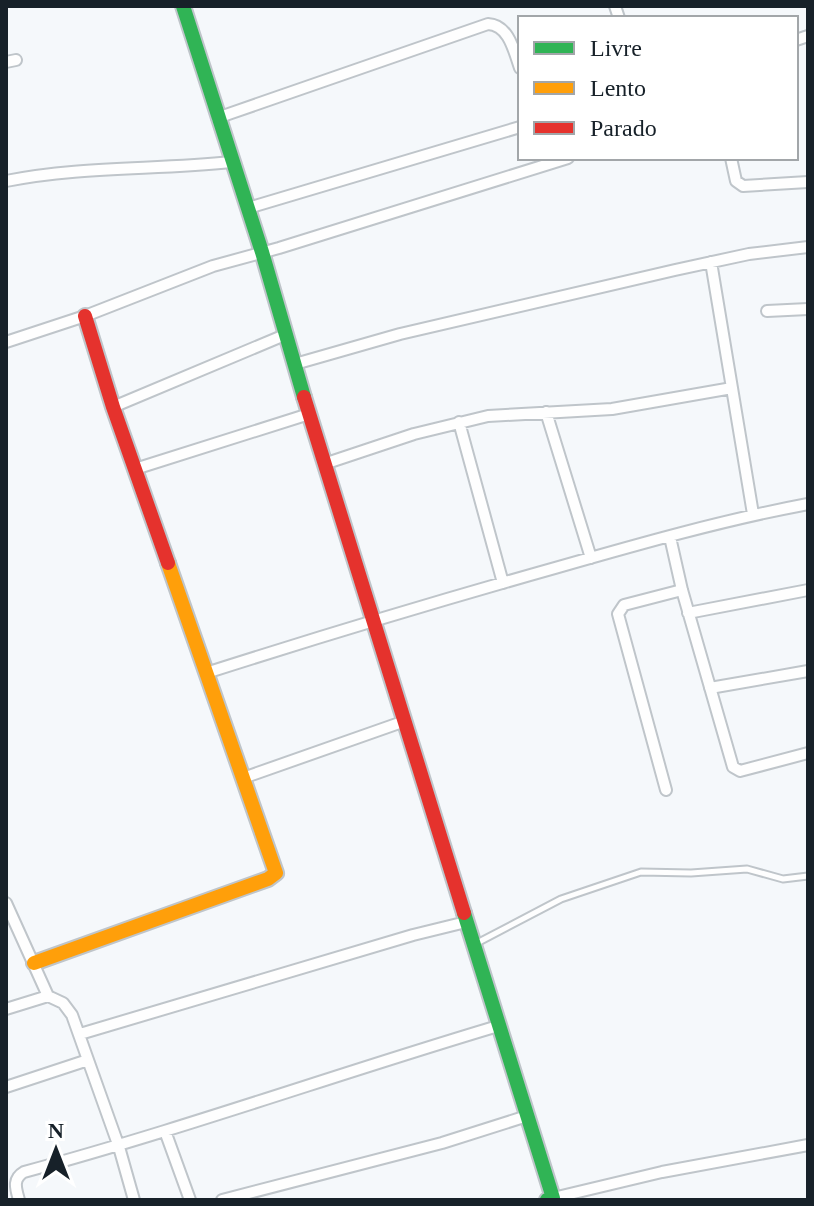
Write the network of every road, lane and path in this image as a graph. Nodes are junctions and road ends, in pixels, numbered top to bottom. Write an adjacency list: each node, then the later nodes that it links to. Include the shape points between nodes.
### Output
1 (183, 6): 3 (street)
2 (518, 63): 3 (street, via 504,30 488,24)
3 (217, 118): 7 (street)
4 (518, 128): 10 (street)
5 (561, 160): 12 (street)
6 (731, 160): 9 (street, via 736,181 743,186)
7 (231, 162): 8 (street); 10 (street)
8 (6, 181)
9 (808, 182)
10 (248, 208): 12 (street)
11 (808, 247): 13 (street)
12 (262, 252): 16 (street); 17 (street)
13 (711, 262): 19 (street, via 400,334); 20 (street)
14 (808, 309): 15 (street)
15 (767, 311)
16 (85, 316): 18 (street); 21 (street)
17 (287, 334): 19 (street); 21 (street)
18 (6, 342)
19 (295, 364): 23 (street)
20 (732, 388): 22 (street, via 612,409); 28 (street)
21 (113, 407): 26 (street)
22 (546, 412): 24 (street); 30 (street)
23 (309, 414): 25 (street); 26 (street)
24 (459, 422): 25 (street); 31 (street)
25 (324, 464): 35 (street)
26 (135, 469): 37 (street)
27 (808, 504): 28 (street)
28 (753, 514): 29 (street)
29 (670, 537): 30 (street); 32 (street)
30 (591, 558): 31 (street)
31 (503, 583): 35 (street)
32 (682, 590): 34 (street); 42 (street, via 624,605 618,614)
33 (808, 590): 34 (street)
34 (688, 613): 38 (street)
35 (373, 620): 37 (street); 39 (street)
36 (808, 671): 38 (street)
37 (206, 673): 41 (street)
38 (710, 688): 40 (street, via 736,770)
39 (405, 721): 41 (street); 45 (street)
40 (808, 753)
41 (243, 778): 47 (street, via 276,869 273,876)
42 (666, 790)
43 (808, 876): 46 (lane, via 783,879 747,869 641,872 561,899)
44 (6, 903): 47 (street)
45 (466, 922): 46 (street); 51 (street)
46 (473, 945): 50 (street)
47 (34, 963): 48 (street)
48 (48, 996): 49 (street); 51 (street, via 68,1007)
49 (6, 1009)
50 (498, 1026): 54 (street); 55 (street)
51 (80, 1034): 52 (street)
52 (88, 1060): 53 (street); 57 (street)
53 (6, 1087)
54 (527, 1116): 58 (street); 62 (street)
55 (165, 1131): 57 (street); 61 (street)
56 (808, 1145): 58 (street)
57 (119, 1147): 59 (street, via 18,1175); 60 (street)
58 (558, 1198)
59 (19, 1200)
60 (134, 1200)
61 (190, 1200)
62 (222, 1200)

